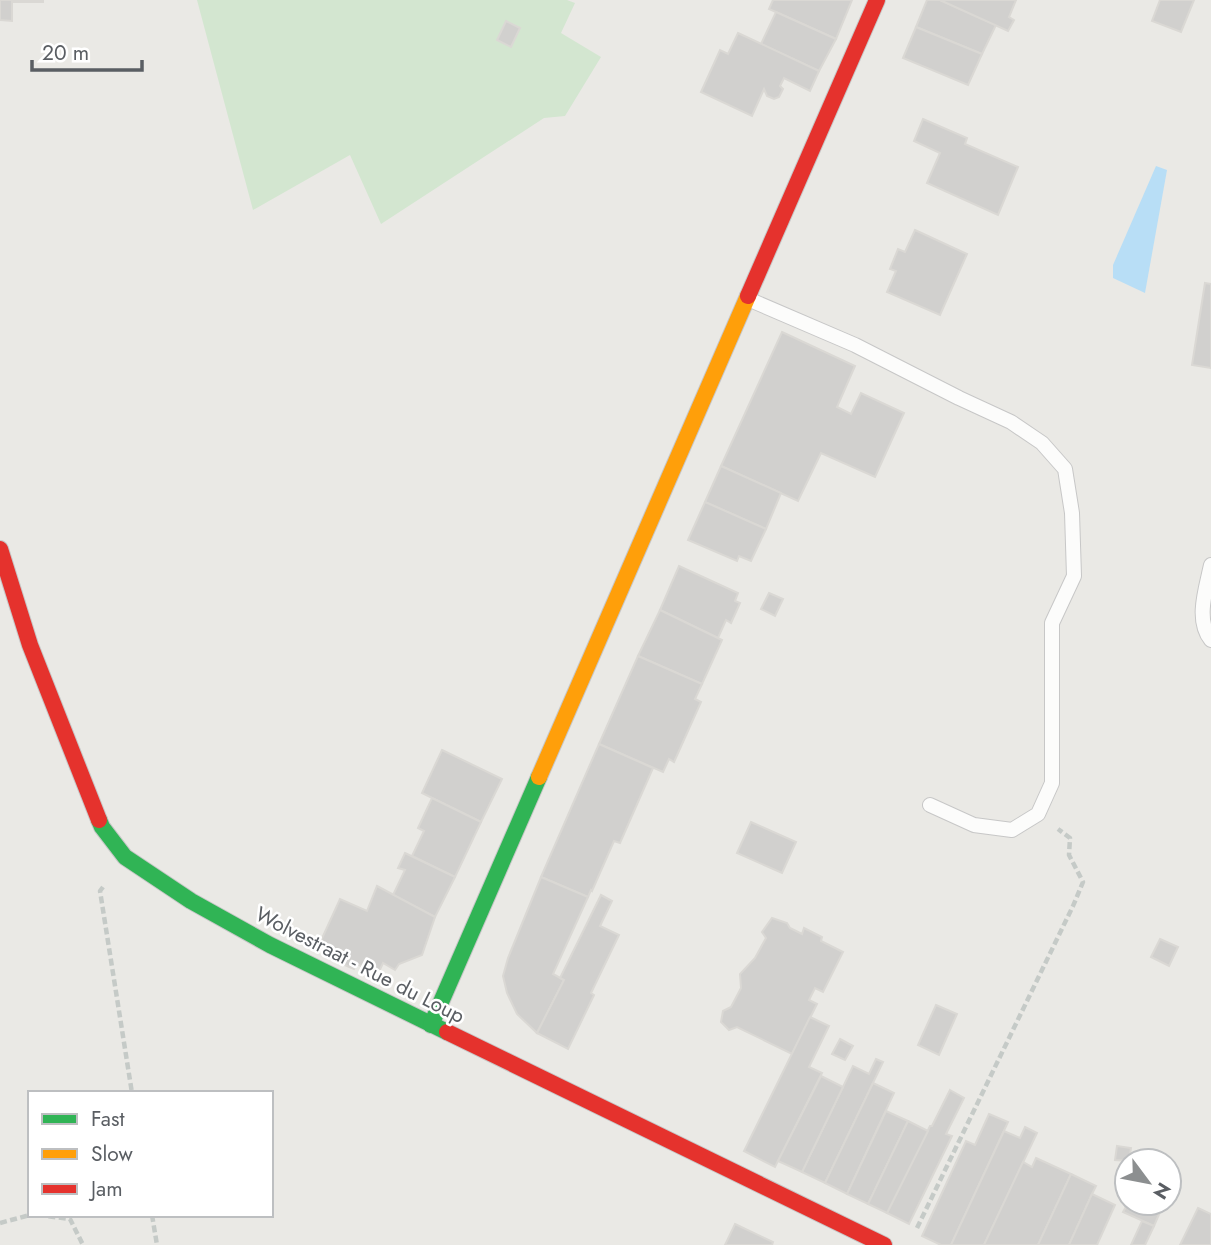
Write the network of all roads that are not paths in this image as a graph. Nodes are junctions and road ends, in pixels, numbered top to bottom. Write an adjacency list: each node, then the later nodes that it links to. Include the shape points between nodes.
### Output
1 (877, 0): 2 (street)
2 (747, 298): 6 (lane, via 1011,422 1042,443 1065,469 1074,576 1052,622 1052,783 1038,814 1012,830 974,825); 7 (street)
3 (0, 549): 7 (street, Wolvestraat - Rue du Loup, via 30,645 102,827 125,857 270,945)
4 (1211, 565): 5 (lane, via 1203,603 1205,632)
5 (1211, 640)
6 (930, 805)
7 (431, 1025): 8 (street, Wolvestraat - Rue du Loup)
8 (884, 1245)

